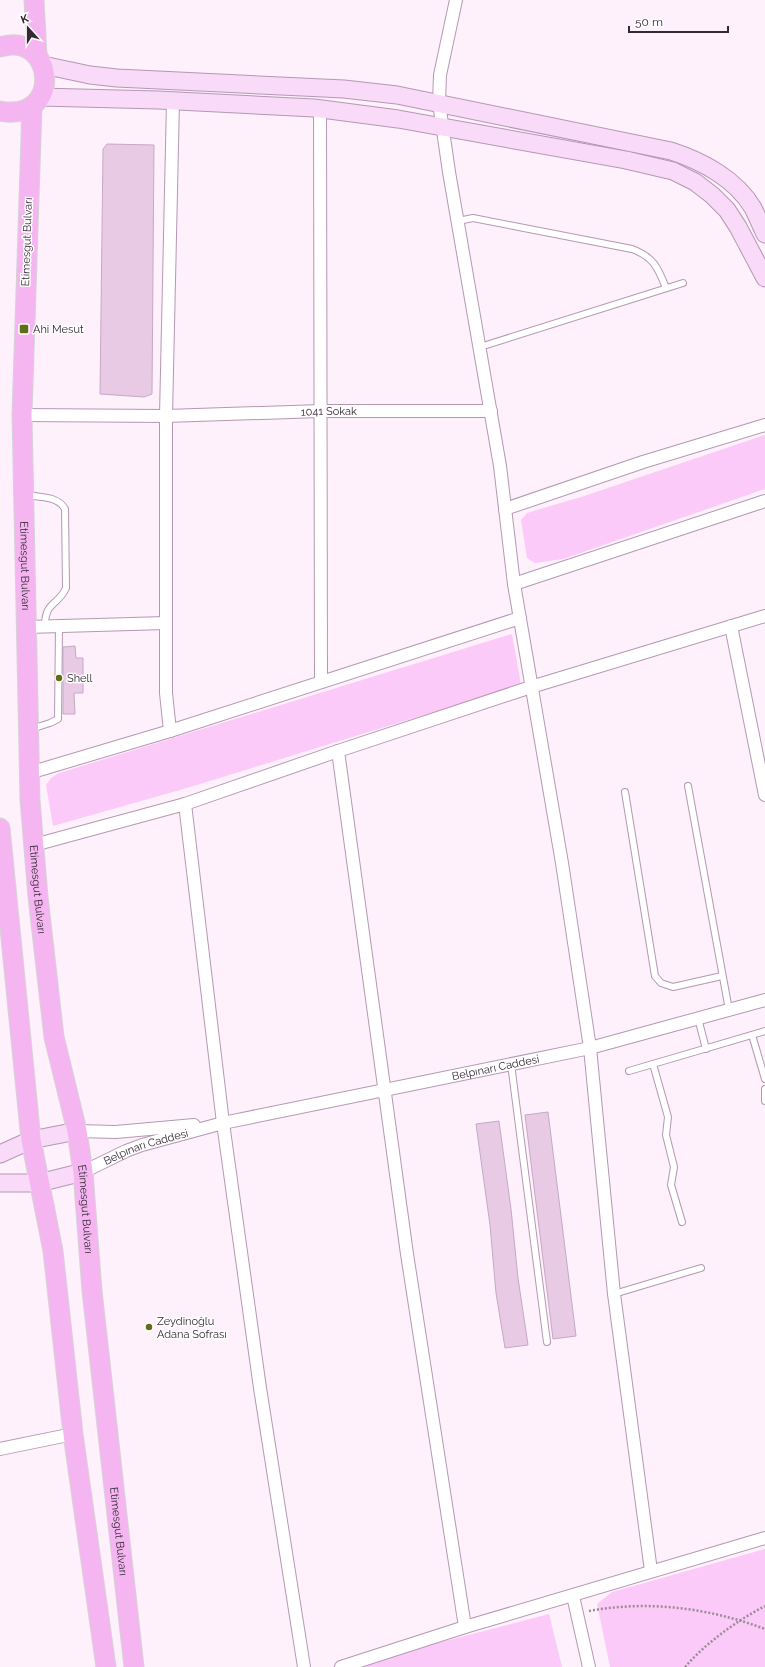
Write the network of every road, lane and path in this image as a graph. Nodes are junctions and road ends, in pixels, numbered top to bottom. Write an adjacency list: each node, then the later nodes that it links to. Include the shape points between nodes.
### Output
1 (34, 0): 4 (main road)
2 (456, 0): 7 (street, via 440,75)
3 (0, 47): 4 (main road, via 17,45 27,48)
4 (40, 60): 5 (main road, Etimesgut Bulvarı, via 46,76 45,87); 7 (main road, via 90,75 117,78 344,89)
5 (36, 101): 6 (main road); 9 (main road, via 22,111); 19 (main road, Etimesgut Bulvarı)
6 (173, 101): 8 (main road); 20 (street)
7 (439, 103): 10 (street); 12 (main road, via 690,157 706,165 733,185 752,208)
8 (320, 108): 10 (main road); 17 (street)
9 (0, 111)
10 (442, 127): 11 (street); 13 (main road, via 672,171 695,182 727,210)
11 (458, 221): 15 (lane, via 473,218 632,248 655,263); 16 (street)
12 (765, 234)
13 (765, 278)
14 (683, 283): 15 (lane)
15 (666, 288): 16 (lane)
16 (480, 348): 18 (street)
17 (321, 411): 18 (street, 1041 Sokak); 20 (street, 1041 Sokak); 32 (street)
18 (491, 411): 24 (street)
19 (22, 415): 20 (street, 1041 Sokak); 22 (main road, Etimesgut Bulvarı)
20 (166, 416): 28 (street)
21 (765, 424): 24 (street)
22 (24, 495): 31 (main road, Etimesgut Bulvarı); 31 (lane, via 56,500 65,509 66,588 61,597 48,608)
23 (765, 501): 25 (street)
24 (505, 509): 25 (street)
25 (514, 584): 27 (street)
26 (765, 616): 30 (street)
27 (520, 618): 32 (street); 33 (street)
28 (166, 623): 29 (street); 35 (street, via 166,693)
29 (59, 626): 31 (street); 34 (lane, via 58,719)
30 (731, 626): 33 (street); 40 (street)
31 (36, 627): 34 (main road, Etimesgut Bulvarı, via 26,659)
32 (321, 682): 35 (street)
33 (531, 687): 36 (street); 51 (street, via 562,863)
34 (28, 730): 37 (main road, Etimesgut Bulvarı)
35 (170, 731): 37 (street)
36 (338, 751): 41 (street); 58 (street, via 384,1082)
37 (29, 773): 43 (main road, Etimesgut Bulvarı)
38 (688, 786): 45 (lane)
39 (626, 792): 45 (lane, via 655,976 661,983 673,987)
40 (765, 795)
41 (185, 804): 43 (street); 60 (street)
42 (0, 828): 44 (main road)
43 (34, 845): 61 (main road, Etimesgut Bulvarı, via 54,1037)
44 (1, 857): 62 (main road)
45 (722, 976): 47 (lane)
46 (765, 1000): 47 (street, Belpınarı Caddesi)
47 (729, 1010): 48 (street, Belpınarı Caddesi)
48 (698, 1018): 51 (street, Belpınarı Caddesi); 52 (lane)
49 (765, 1031): 50 (lane)
50 (752, 1035): 52 (lane); 56 (lane)
51 (590, 1048): 53 (street, Belpınarı Caddesi); 69 (street)
52 (706, 1049): 54 (lane)
53 (511, 1064): 58 (street, Belpınarı Caddesi); 70 (lane)
54 (653, 1064): 55 (lane); 67 (lane, via 668,1117 666,1135 674,1167 671,1184)
55 (629, 1071)
56 (765, 1079)
57 (765, 1089): 59 (lane)
58 (383, 1090): 60 (street, Belpınarı Caddesi); 79 (street)
59 (765, 1101)
60 (223, 1123): 61 (street, Belpınarı Caddesi, via 116,1132); 64 (street, Belpınarı Caddesi, via 142,1145); 83 (street, via 260,1388)
61 (77, 1131): 62 (main road, Belpınarı Caddesi); 64 (main road, Etimesgut Bulvarı)
62 (31, 1140): 63 (main road, Belpınarı Caddesi); 66 (main road)
63 (0, 1154)
64 (83, 1172): 66 (main road, Belpınarı Caddesi); 82 (main road, Etimesgut Bulvarı, via 92,1291)
65 (0, 1183): 66 (main road, Belpınarı Caddesi)
66 (39, 1184): 71 (main road, via 53,1251)
67 (682, 1222)
68 (701, 1268): 69 (lane)
69 (614, 1294): 74 (street)
70 (547, 1342)
71 (73, 1434): 72 (street); 81 (main road)
72 (0, 1449)
73 (765, 1538): 74 (street)
74 (650, 1572): 75 (street)
75 (573, 1596): 77 (street); 79 (street)
76 (765, 1606): 78 (path)
77 (577, 1613): 78 (path, via 620,1607 664,1606 705,1611); 85 (street)
78 (740, 1620): 80 (path); 86 (path)
79 (465, 1627): 84 (street)
80 (765, 1629)
81 (106, 1667)
82 (134, 1667)
83 (304, 1667)
84 (341, 1667)
85 (589, 1667)
86 (685, 1667)

